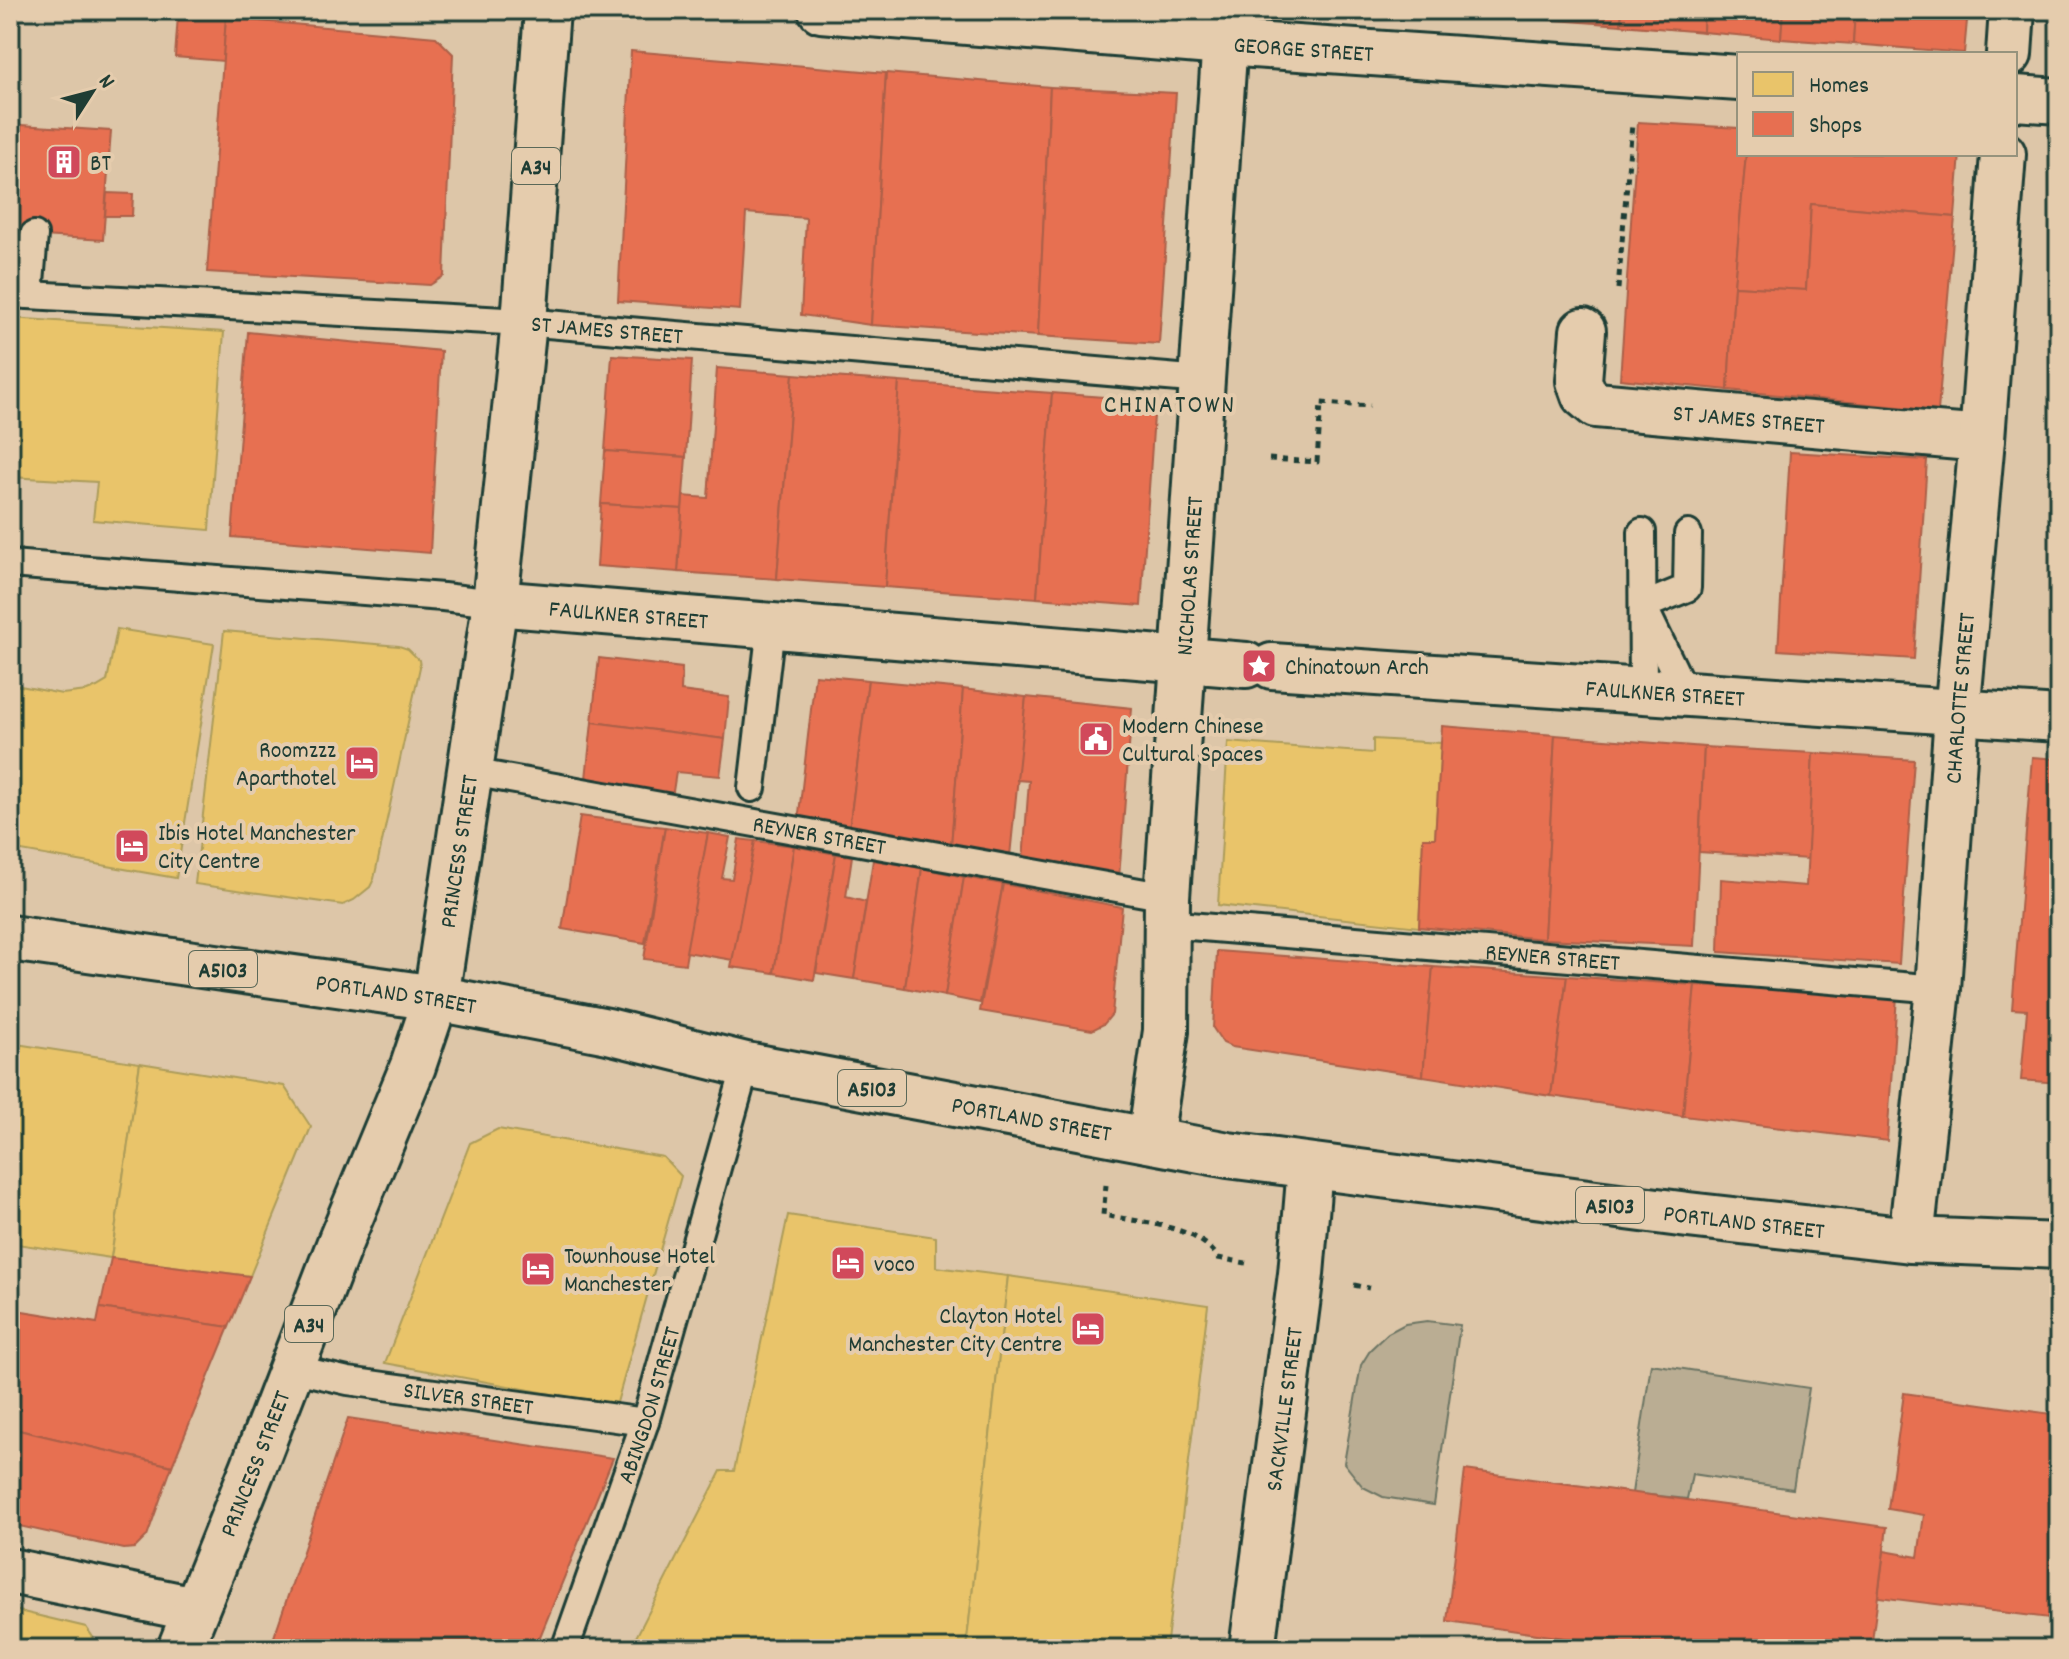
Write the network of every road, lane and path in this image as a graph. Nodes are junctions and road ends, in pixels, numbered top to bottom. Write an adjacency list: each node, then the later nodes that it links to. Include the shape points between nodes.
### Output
1 (547, 10): 14 (street, PRINCESS STREET / A34)
2 (821, 10): 4 (street, GEORGE STREET)
3 (2012, 10): 5 (street)
4 (1226, 26): 6 (street, GEORGE STREET); 16 (street, NICHOLAS STREET)
5 (2009, 52)
6 (1637, 71): 7 (street, GEORGE STREET); 13 (path)
7 (1737, 78)
8 (2017, 98): 9 (street)
9 (2059, 101)
10 (2003, 156): 18 (street, CHARLOTTE STREET)
11 (34, 235): 12 (lane)
12 (20, 295): 14 (lane, ST JAMES STREET)
13 (1618, 298)
14 (524, 322): 16 (lane, ST JAMES STREET); 23 (street, PRINCESS STREET / A34)
15 (1583, 331): 18 (street, ST JAMES STREET, via 1579,381 1584,395 1596,405)
16 (1202, 380): 26 (street, NICHOLAS STREET)
17 (1370, 406): 19 (path, via 1321,403 1317,462)
18 (1982, 439): 29 (street, CHARLOTTE STREET)
19 (1269, 459)
20 (1642, 532): 24 (lane)
21 (1688, 534): 24 (lane, via 1687,588)
22 (10, 564): 23 (lane, FAULKNER STREET)
23 (495, 603): 25 (street, FAULKNER STREET); 31 (street, PRINCESS STREET / A34)
24 (1643, 606): 27 (lane); 28 (lane)
25 (771, 626): 26 (street, FAULKNER STREET); 32 (lane)
26 (1183, 658): 27 (street, FAULKNER STREET); 33 (street, NICHOLAS STREET)
27 (1643, 692): 28 (street, FAULKNER STREET)
28 (1686, 695): 29 (street, FAULKNER STREET)
29 (1957, 714): 30 (street, FAULKNER STREET); 35 (street, CHARLOTTE STREET)
30 (2059, 719)
31 (471, 772): 33 (lane, REYNER STREET); 36 (street, PRINCESS STREET / A34)
32 (752, 788)
33 (1167, 910): 35 (lane, REYNER STREET); 38 (street, NICHOLAS STREET, via 1166,1031)
34 (10, 938): 36 (street, PORTLAND STREET / A5103)
35 (1938, 989): 41 (street, CHARLOTTE STREET)
36 (436, 998): 37 (street, PORTLAND STREET / A5103, via 608,1031); 44 (street, PRINCESS STREET / A34)
37 (746, 1065): 38 (street, PORTLAND STREET / A5103); 45 (lane, ABINGDON STREET)
38 (1150, 1140): 39 (street, PORTLAND STREET / A5103)
39 (1310, 1167): 41 (street, PORTLAND STREET / A5103); 50 (street, SACKVILLE STREET)
40 (1103, 1215): 43 (path, via 1179,1230 1205,1241)
41 (1911, 1240): 42 (street, PORTLAND STREET)
42 (2059, 1246)
43 (1218, 1258)
44 (291, 1368): 45 (lane, SILVER STREET, via 348,1381); 47 (street, PRINCESS STREET / A34)
45 (645, 1422): 49 (lane, ABINGDON STREET)
46 (10, 1571): 47 (street)
47 (188, 1629)
48 (1581, 1641): 51 (path)
49 (565, 1649)
50 (1252, 1649)
51 (1573, 1649)

